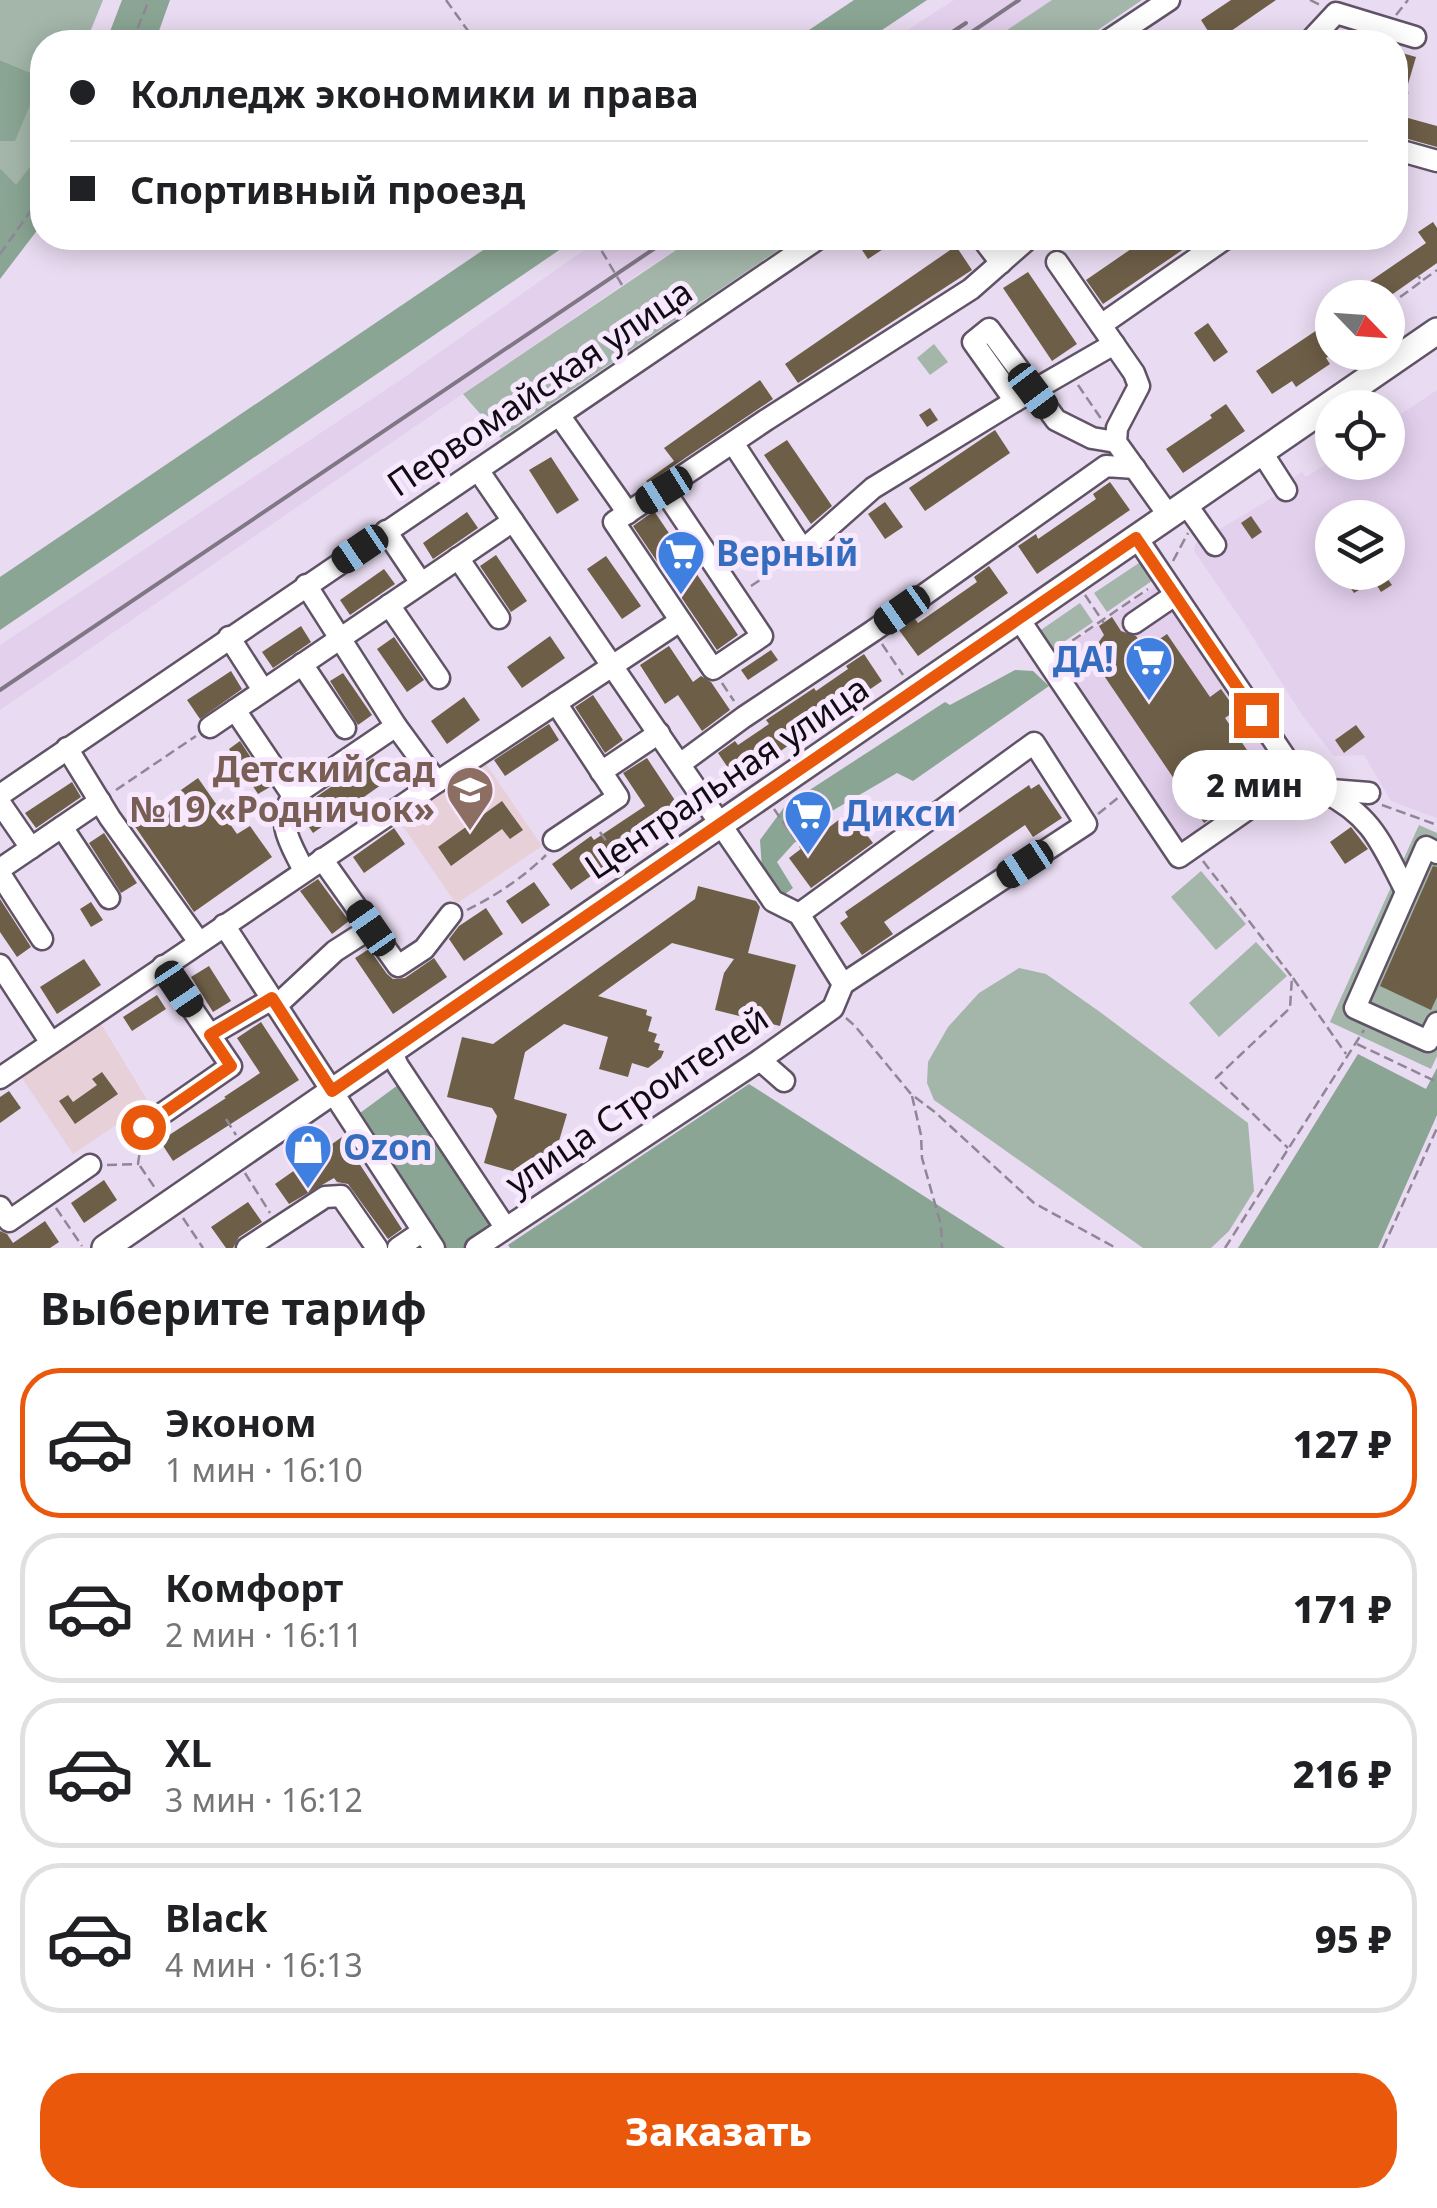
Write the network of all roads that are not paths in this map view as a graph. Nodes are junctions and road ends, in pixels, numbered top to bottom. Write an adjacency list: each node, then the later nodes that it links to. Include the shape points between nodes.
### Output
1 (1169, 0): 2 (street)
2 (1124, 30)
3 (1320, 30): 4 (street, via 1336,13)
4 (1394, 30)
5 (1408, 34): 6 (street)
6 (1415, 36)
7 (1408, 153): 8 (street)
8 (1437, 161)
9 (801, 250): 21 (street, Первомайская улица)
10 (991, 250): 14 (street)
11 (1015, 250): 14 (street)
12 (1209, 250): 15 (street)
13 (1057, 262): 15 (street)
14 (1000, 263): 23 (street, via 971,289)
15 (1101, 324): 17 (street)
16 (1437, 331): 18 (main road, Центральная улица)
17 (1114, 344): 20 (street); 22 (street, via 1138,386)
18 (1405, 347)
19 (1367, 370): 24 (main road, Центральная улица)
20 (1024, 396): 22 (street, via 1056,420); 23 (street, via 874,488 803,550)
21 (559, 414): 26 (street, Первомайская улица); 30 (street)
22 (1116, 442): 25 (street)
23 (733, 443): 27 (street)
24 (1261, 451): 28 (street); 29 (main road, Центральная улица)
25 (1135, 468): 29 (street); 57 (street, via 1106,466)
26 (478, 470): 31 (street); 32 (street, Первомайская улица)
27 (664, 490): 30 (street); 42 (street, via 762,636 713,669)
28 (1286, 490)
29 (1183, 512): 33 (main road, Центральная улица); 34 (street)
30 (628, 513): 42 (street, via 614,522)
31 (513, 520): 35 (street); 47 (street)
32 (386, 531): 36 (street); 37 (street, Первомайская улица)
33 (1136, 538): 38 (street); 41 (main road, Центральная улица)
34 (1215, 546)
35 (458, 558): 36 (street); 40 (street)
36 (421, 583): 39 (street)
37 (306, 584): 44 (street, Первомайская улица); 45 (street)
38 (1170, 586): 43 (street); 59 (street)
39 (389, 605): 45 (street); 48 (street)
40 (499, 618)
41 (1019, 619): 59 (street, via 1179,857); 67 (main road, Центральная улица)
42 (680, 621): 47 (street)
43 (1134, 624)
44 (230, 637): 49 (street); 56 (street, Первомайская улица)
45 (340, 638): 46 (street); 52 (street)
46 (302, 664): 49 (street); 54 (street)
47 (613, 666): 50 (street); 55 (street)
48 (439, 678)
49 (264, 690): 51 (street)
50 (556, 703): 58 (street); 60 (street)
51 (235, 710): 53 (street); 64 (street)
52 (396, 726): 60 (street); 64 (street)
53 (210, 727)
54 (345, 728)
55 (659, 734): 57 (street); 58 (street)
56 (66, 748): 63 (street, Первомайская улица); 65 (street)
57 (680, 764): 67 (street)
58 (601, 772): 69 (street, via 618,796)
59 (1296, 775): 61 (street)
60 (436, 782): 72 (street)
61 (1318, 789): 62 (street); 75 (street, via 1370,824)
62 (1369, 792)
63 (0, 795)
64 (293, 796): 74 (street, via 284,820)
65 (100, 801): 68 (street); 82 (street)
66 (0, 803): 70 (street)
67 (722, 824): 78 (street, via 774,901); 90 (main road, Центральная улица)
68 (62, 827): 70 (street); 76 (street)
69 (554, 840)
70 (31, 848): 73 (street)
71 (1437, 852): 75 (street, via 1426,847)
72 (322, 859): 74 (street); 80 (street)
73 (0, 871): 81 (street)
74 (304, 871): 79 (street)
75 (1406, 891): 87 (street, via 1354,1008 1428,1041)
76 (109, 898)
77 (451, 914): 80 (street, via 424,949 398,966)
78 (799, 914): 85 (street); 85 (street, via 1034,743 1086,824)
79 (224, 925): 82 (street); 86 (street)
80 (371, 928): 86 (street)
81 (42, 939)
82 (199, 942): 84 (street)
83 (0, 965): 89 (street)
84 (163, 966): 88 (street); 89 (street)
85 (842, 984): 91 (street, улица Строителей, via 833,1008)
86 (274, 1002): 88 (street); 94 (street)
87 (1437, 1023)
88 (210, 1035): 95 (street, via 231,1066)
89 (51, 1043): 92 (street)
90 (391, 1051): 94 (main road, Центральная улица); 98 (street)
91 (760, 1060): 93 (street); 98 (street, улица Строителей)
92 (0, 1078)
93 (784, 1081)
94 (332, 1091): 99 (street); 100 (main road, Центральная улица)
95 (143, 1127)
96 (90, 1165): 97 (street, via 10,1220)
97 (0, 1207)
98 (506, 1227): 104 (street, улица Строителей)
99 (428, 1240): 103 (street)
100 (94, 1247)
101 (247, 1248): 102 (street, via 325,1197 341,1196)
102 (377, 1248)
103 (398, 1248)
104 (476, 1248)

